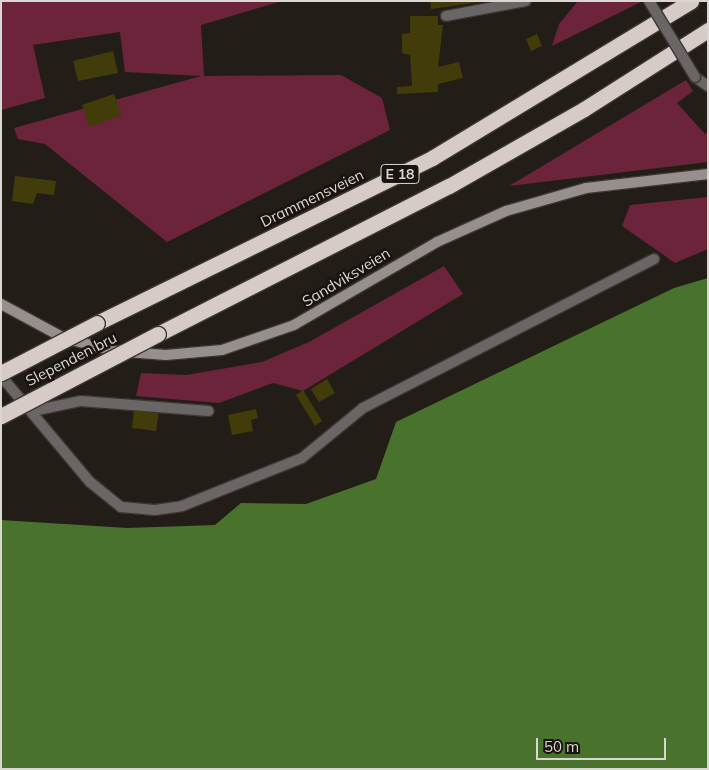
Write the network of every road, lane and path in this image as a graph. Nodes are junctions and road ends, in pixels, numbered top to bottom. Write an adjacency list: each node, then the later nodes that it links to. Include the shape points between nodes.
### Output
1 (526, 1): 4 (street)
2 (649, 1): 6 (street, bridge, via 695,77)
3 (691, 1): 10 (highway, Drammensveien / E 18, via 432,158)
4 (446, 16)
5 (708, 30): 14 (highway, Slependen bru / E 18, bridge, via 584,109 449,186)
6 (708, 86)
7 (708, 174): 9 (main road, Sandviksveien, via 586,188 506,211 437,242 294,326 222,350 166,355 114,351 64,338)
8 (654, 259): 12 (street, via 363,408 302,458 182,506 155,510 121,507 90,482)
9 (1, 304)
10 (97, 323): 11 (highway, Slependen bru / E 18, bridge)
11 (1, 375): 12 (street)
12 (33, 411): 13 (street, via 81,402)
13 (209, 411)
14 (1, 416)

